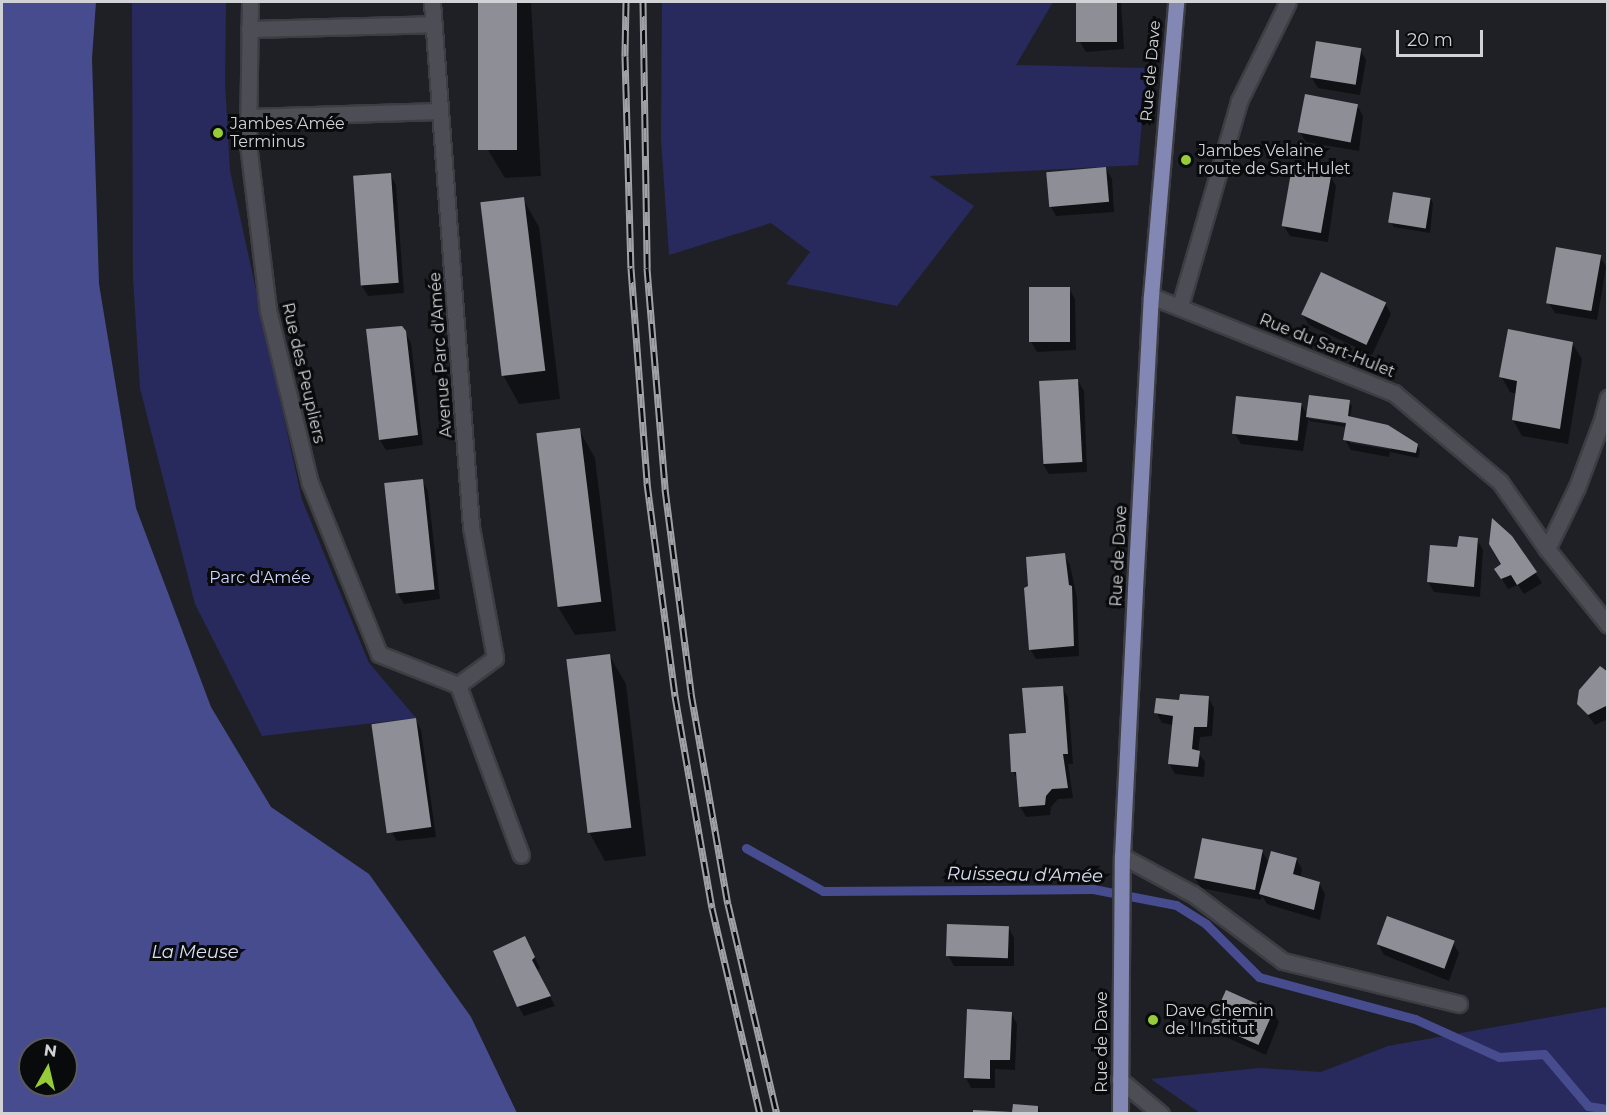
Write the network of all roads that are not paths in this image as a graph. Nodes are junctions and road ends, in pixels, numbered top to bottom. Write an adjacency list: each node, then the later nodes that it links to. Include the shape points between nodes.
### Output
1 (250, 2): 6 (street, Rue des Peupliers)
2 (432, 2): 5 (street, Avenue Parc d'Amée)
3 (1176, 2): 9 (main road, Rue de Dave)
4 (1288, 2): 10 (street, via 1239,101)
5 (434, 24): 6 (street); 7 (street, Avenue Parc d'Amée)
6 (249, 29): 8 (street, Rue des Peupliers)
7 (441, 111): 8 (street); 14 (street, Avenue Parc d'Amée, via 471,527 495,658)
8 (248, 117): 14 (street, Rue des Peupliers, via 268,310 310,483 379,654)
9 (1151, 296): 10 (street, Rue du Sart-Hulet); 16 (main road, Rue de Dave)
10 (1180, 306): 12 (street, Rue du Sart-Hulet, via 1394,393 1500,482)
11 (1608, 398): 12 (street, via 1577,487)
12 (1546, 549): 13 (street, Rue du Sart-Hulet)
13 (1608, 625)
14 (458, 685): 15 (street)
15 (521, 855)
16 (1122, 856): 17 (street, via 1193,894 1283,961); 18 (main road, Rue de Dave)
17 (1459, 1004)
18 (1119, 1079): 19 (main road, Rue de Dave); 20 (street)
19 (1120, 1113)
20 (1161, 1113)

